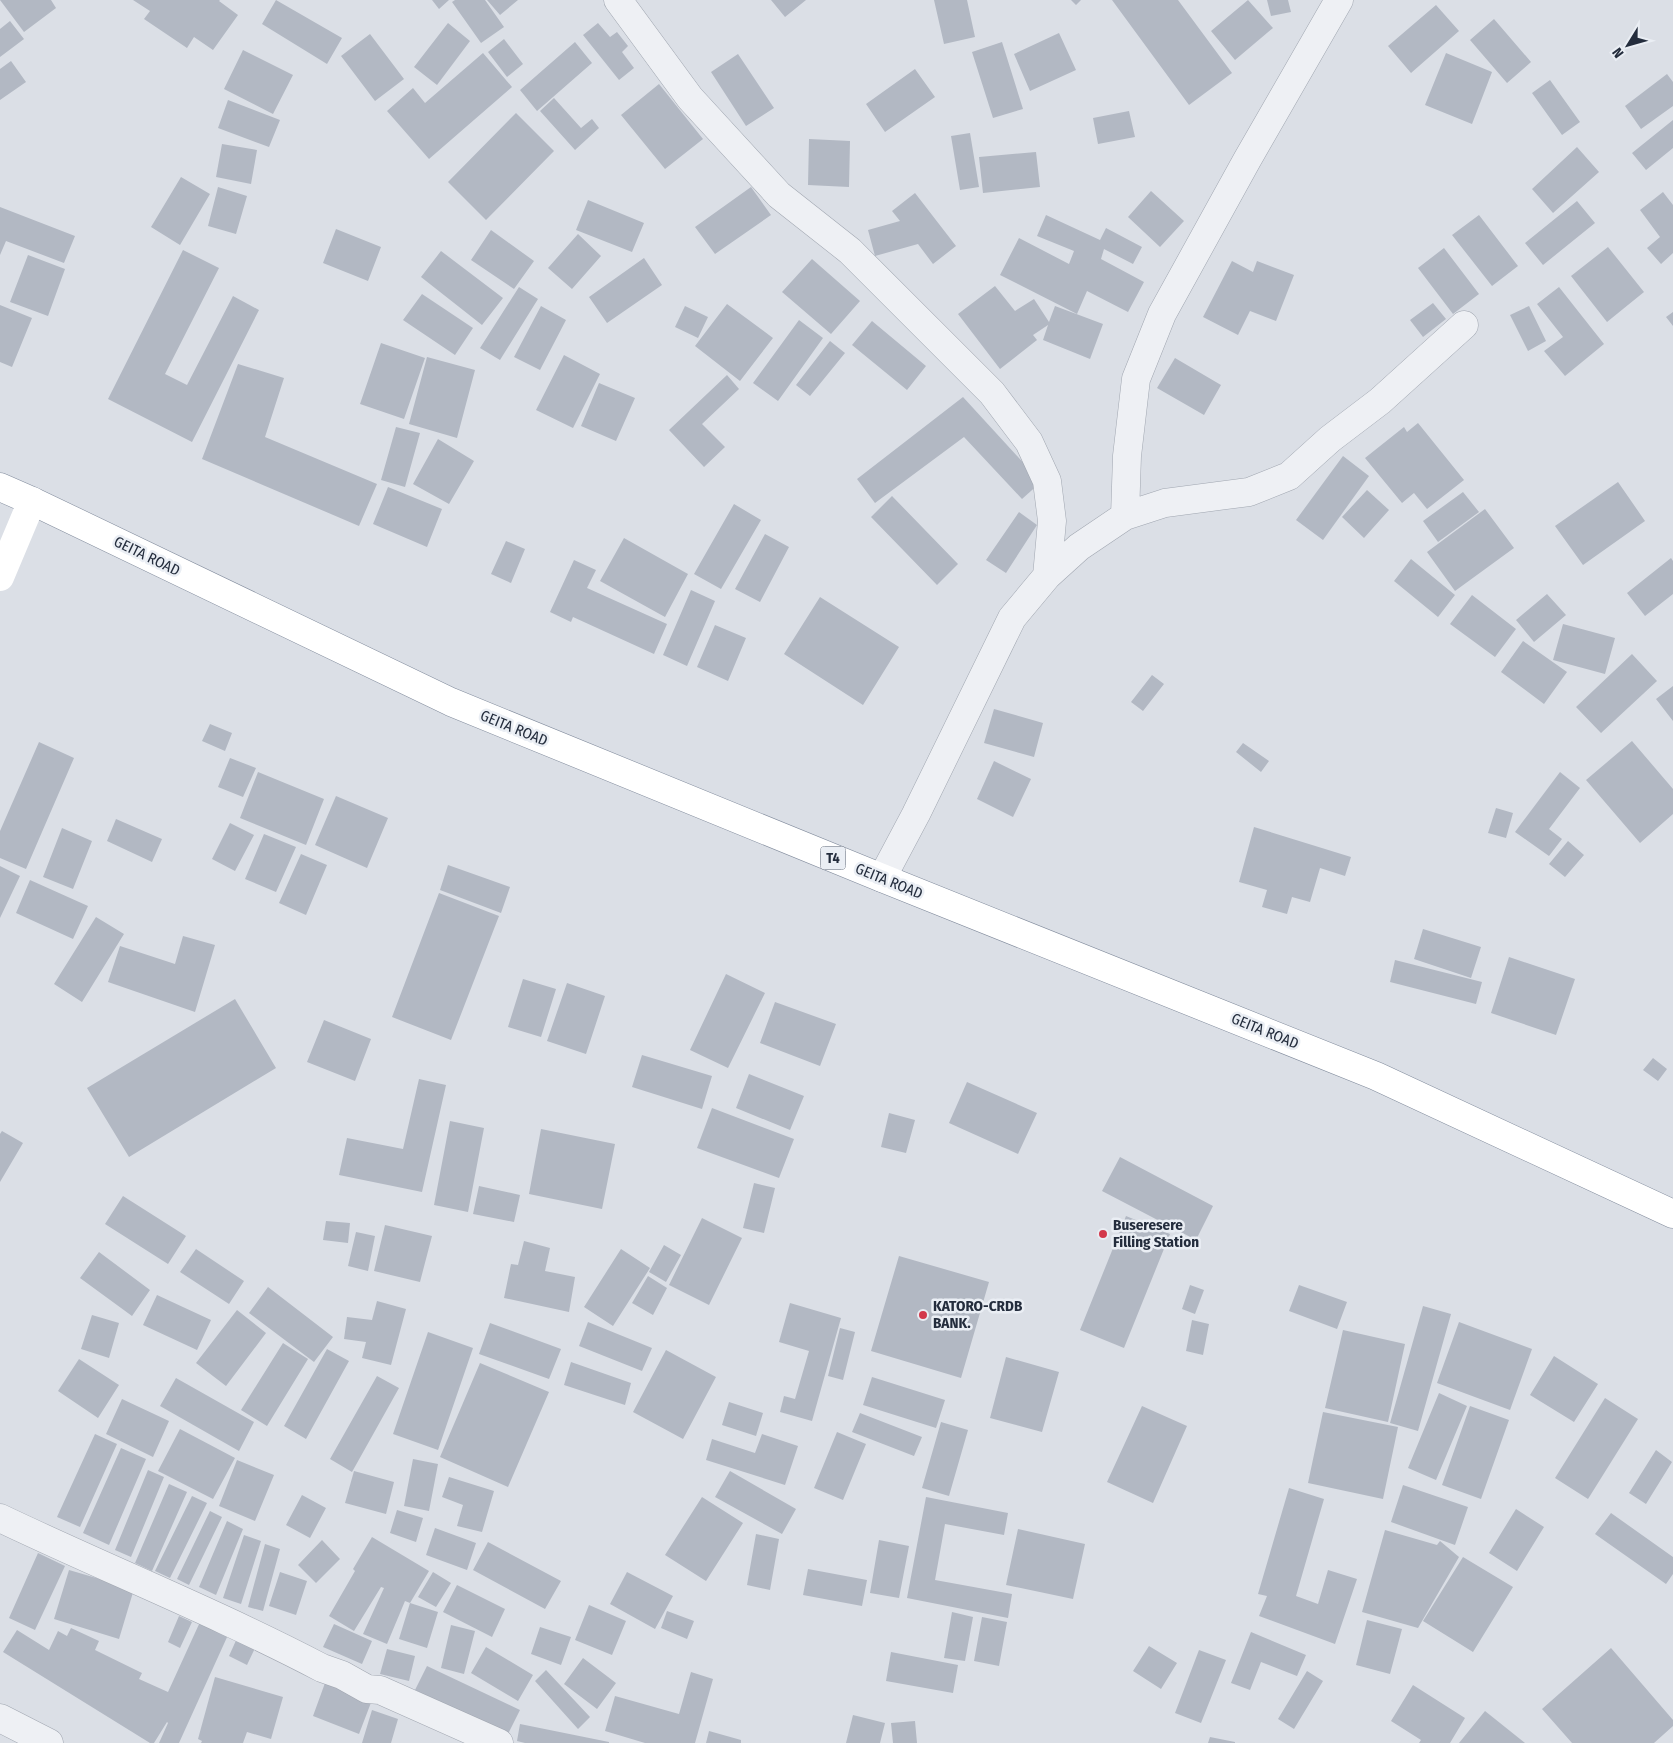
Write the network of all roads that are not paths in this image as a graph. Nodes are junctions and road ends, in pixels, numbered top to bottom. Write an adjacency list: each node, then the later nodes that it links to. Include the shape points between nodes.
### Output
1 (618, 0): 8 (street, via 690,98 779,195 850,251 992,393 1029,442 1047,481 1052,522)
2 (1339, 0): 6 (street, via 1162,314 1136,379 1127,456)
3 (1464, 325): 6 (street, via 1380,401 1289,476 1250,492 1165,503)
4 (0, 487): 5 (main road, GEITA ROAD / T4)
5 (32, 501): 7 (main road); 9 (main road, GEITA ROAD / T4, via 451,702)
6 (1125, 516): 8 (street, via 1079,547)
7 (4, 560)
8 (1047, 576): 9 (street, via 1012,618)
9 (882, 878): 10 (main road, GEITA ROAD / T4, via 1376,1076)
10 (1673, 1214)
11 (0, 1518): 14 (street, via 367,1689 380,1690)
12 (0, 1718): 13 (street)
13 (49, 1743)
14 (499, 1743)

